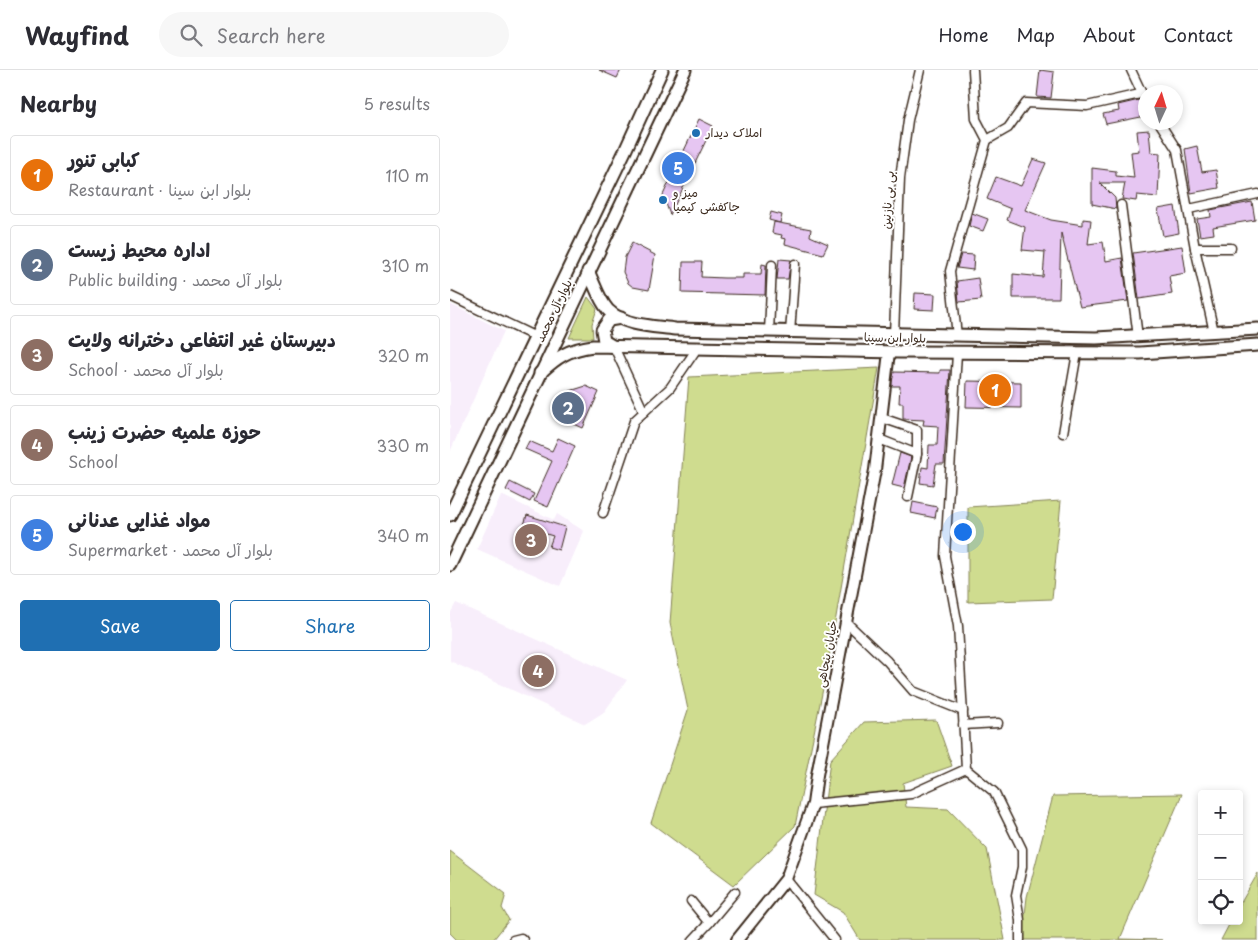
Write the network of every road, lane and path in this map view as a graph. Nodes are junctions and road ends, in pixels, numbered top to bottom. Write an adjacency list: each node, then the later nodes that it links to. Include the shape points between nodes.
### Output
1 (684, 70): 7 (main road, بلوار آل محمد)
2 (920, 70): 25 (street, بی بی نازنین, via 908,120 900,178)
3 (973, 70): 10 (street, via 976,119)
4 (1131, 70): 6 (street)
5 (659, 75): 7 (main road); 27 (main road, بلوار آل محمد)
6 (1138, 89)
7 (675, 90): 18 (main road, بلوار آل محمد)
8 (1138, 94): 10 (street, via 1087,106 1026,103 1008,128)
9 (1164, 130): 13 (street, via 1177,150)
10 (987, 140): 26 (street, via 950,270)
11 (1258, 194): 13 (street)
12 (1121, 205): 28 (street)
13 (1190, 209): 14 (street)
14 (1195, 248): 15 (street); 23 (street)
15 (1231, 248)
16 (795, 264): 24 (street)
17 (772, 266): 22 (street)
18 (588, 271): 20 (main road, بلوار ابن سینا, via 607,309); 35 (main road, بلوار آل محمد)
19 (450, 296): 27 (street)
20 (621, 318): 22 (main road, بلوار ابن سینا, via 675,329); 31 (main road, via 609,320 602,330 604,341)
21 (1258, 329): 23 (main road, بلوار ابن سینا)
22 (769, 332): 24 (main road, بلوار ابن سینا)
23 (1214, 332): 28 (main road, بلوار ابن سینا)
24 (790, 333): 25 (main road, بلوار ابن سینا)
25 (894, 334): 26 (main road, بلوار ابن سینا)
26 (957, 336): 28 (main road, بلوار ابن سینا)
27 (536, 337): 43 (main road, بلوار آل محمد)
28 (1138, 337)
29 (1258, 345): 34 (main road, بلوار ابن سینا, via 1140,353)
30 (698, 347): 31 (main road, بلوار ابن سینا); 32 (main road, بلوار ابن سینا); 36 (street, via 670,388)
31 (614, 348): 35 (main road, بلوار ابن سینا, via 576,348 560,355); 36 (street)
32 (889, 352): 33 (main road, بلوار ابن سینا); 37 (street, خیابان پنجاهی)
33 (957, 352): 34 (main road, بلوار ابن سینا); 46 (street, via 945,556 958,626)
34 (1077, 353): 38 (street)
35 (540, 373): 44 (main road, بلوار آل محمد)
36 (644, 412): 42 (street, via 634,421)
37 (882, 418): 39 (street, خیابان پنجاهی); 40 (street, via 917,430)
38 (1063, 432)
39 (879, 439): 40 (street); 45 (street, خیابان پنجاهی)
40 (917, 454): 41 (street)
41 (908, 497)
42 (603, 513)
43 (450, 515)
44 (450, 565)
45 (846, 622): 46 (street, via 887,660 912,691); 50 (street, خیابان پنجاهی)
46 (963, 711): 48 (street)
47 (998, 723): 48 (street)
48 (964, 725): 49 (street)
49 (966, 769): 50 (street, via 910,794); 60 (street, via 994,792 1022,848 1016,896)
50 (813, 804): 51 (street, خیابان پنجاهی)
51 (786, 879): 58 (street, خیابان پنجاهی); 59 (street)
52 (735, 892): 54 (street)
53 (691, 901): 54 (street)
54 (709, 923): 57 (street)
55 (513, 940): 56 (street)
56 (524, 940)
57 (693, 940)
58 (737, 940)
59 (835, 940)
60 (1020, 940)

